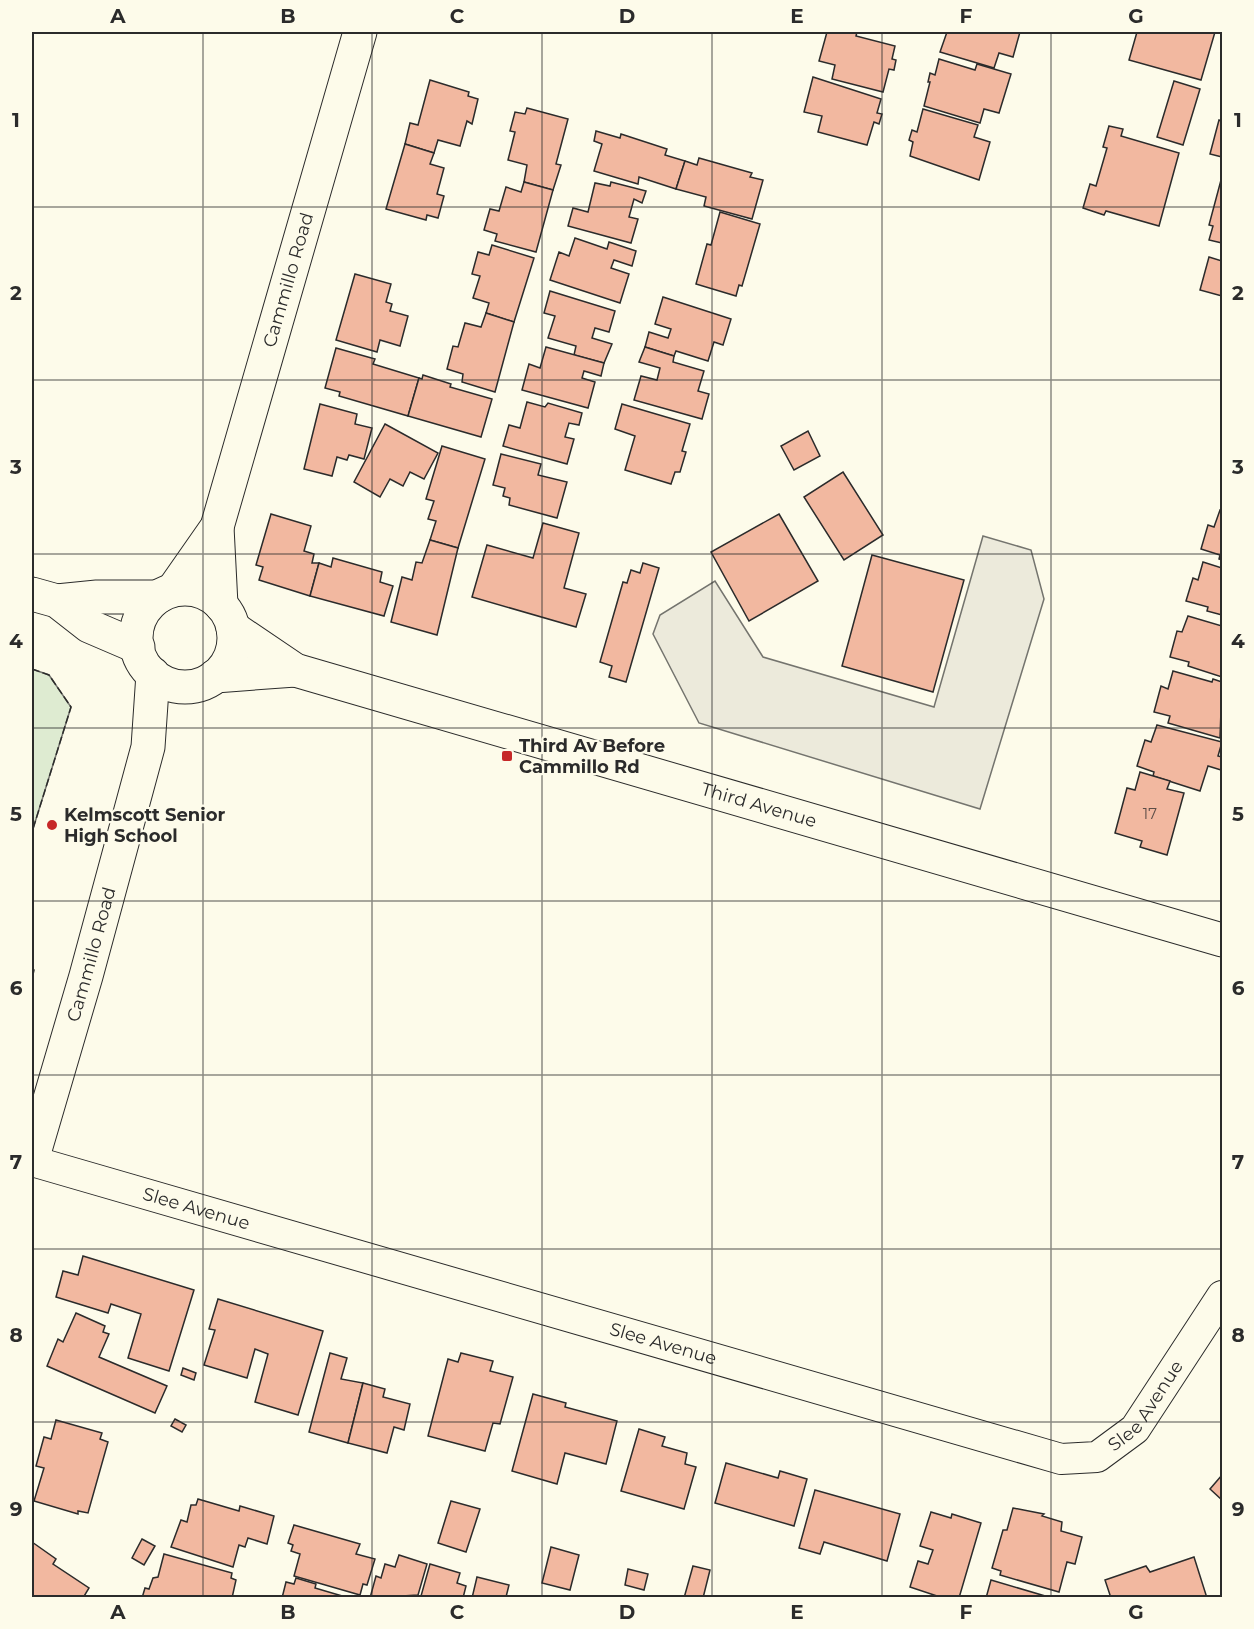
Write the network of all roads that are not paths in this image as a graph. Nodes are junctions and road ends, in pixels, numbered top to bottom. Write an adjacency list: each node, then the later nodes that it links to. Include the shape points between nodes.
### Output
1 (360, 32): 2 (main road, Cammillo Road)
2 (217, 527): 3 (main road, Cammillo Road); 5 (main road, Cammillo Road)
3 (166, 593): 4 (main road); 5 (main road, via 199,591); 6 (main road, via 145,608 140,621)
4 (44, 598): 6 (main road)
5 (227, 617): 7 (main road, Third Avenue); 8 (main road, via 231,655)
6 (145, 660): 8 (main road, via 165,682); 9 (main road, Cammillo Road)
7 (295, 670): 8 (main road, Third Avenue); 10 (main road, Third Avenue)
8 (203, 681): 9 (main road, Cammillo Road)
9 (148, 747): 11 (main road, Cammillo Road)
10 (1222, 940)
11 (32, 1161): 12 (street, Slee Avenue, via 1061,1459 1097,1457 1135,1429)
12 (1222, 1296)

